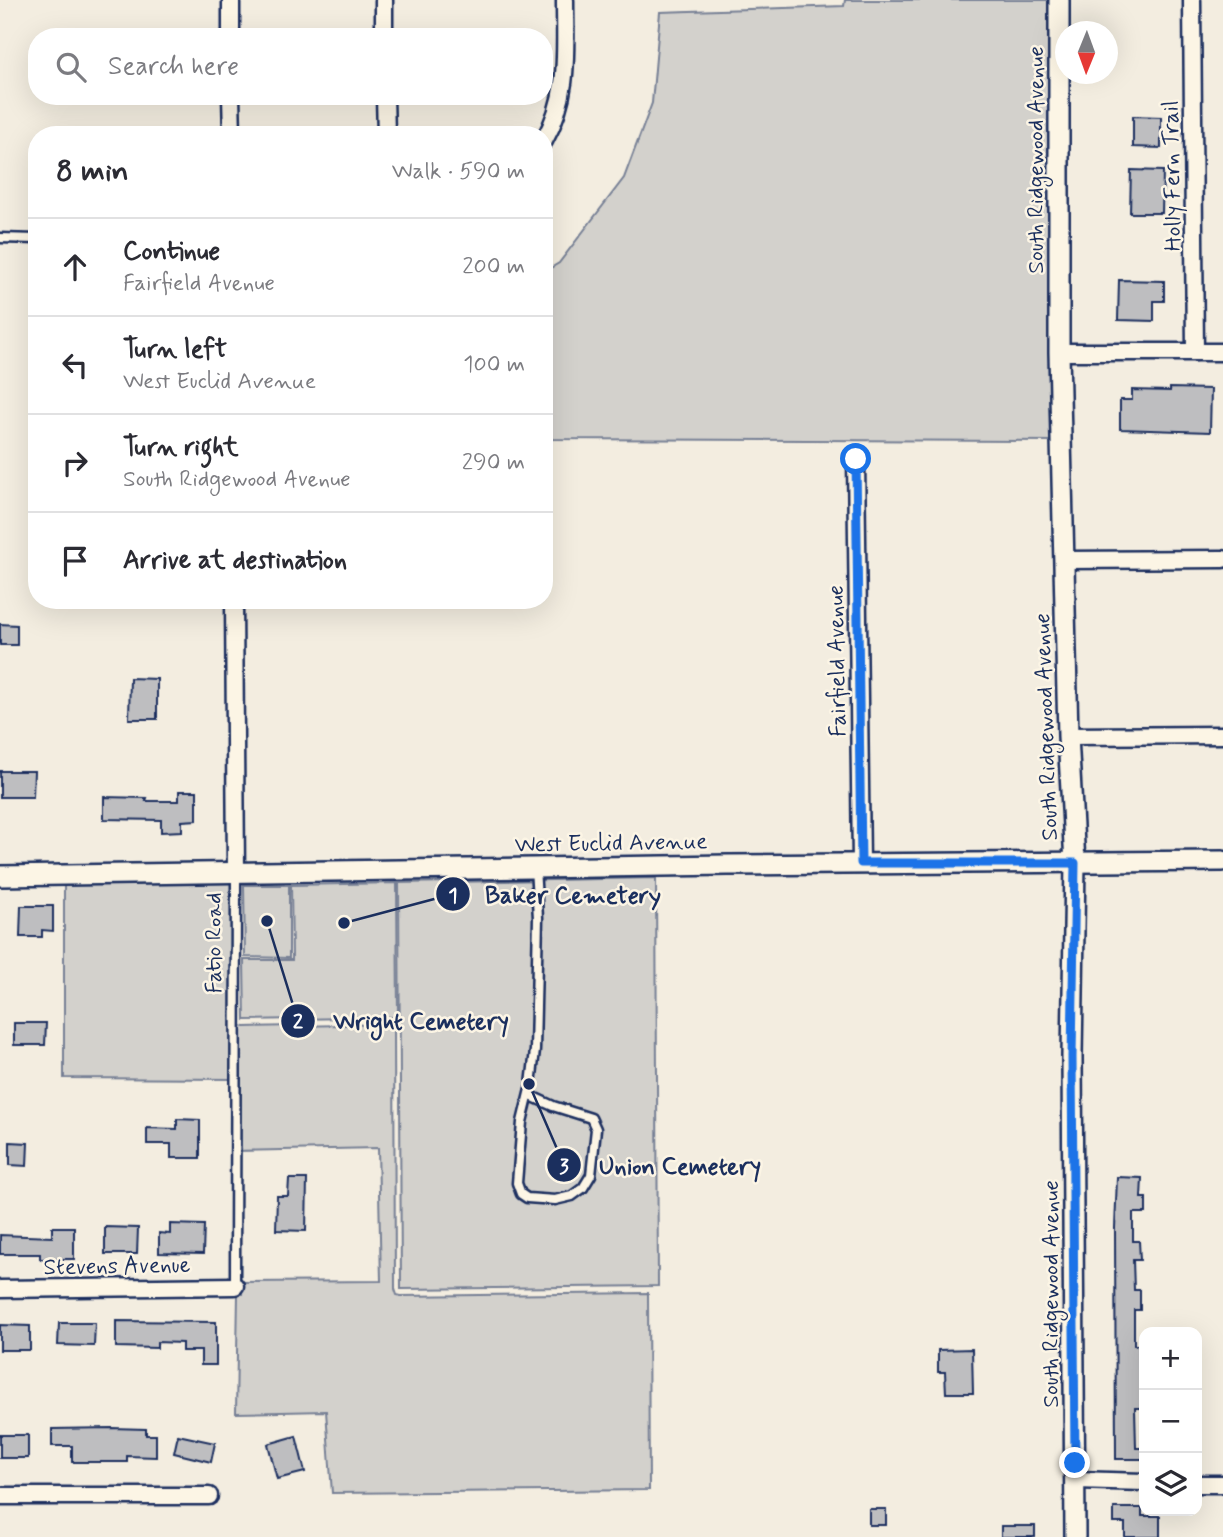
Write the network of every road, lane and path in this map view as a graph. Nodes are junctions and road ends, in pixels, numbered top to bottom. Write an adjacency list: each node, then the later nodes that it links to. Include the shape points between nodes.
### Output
1 (231, 0): 6 (street)
2 (384, 0): 7 (street)
3 (565, 0): 12 (street, via 565,81)
4 (1059, 0): 15 (street, South Ridgewood Avenue)
5 (1192, 0): 16 (street, Holly Fern Trail)
6 (231, 28)
7 (384, 28)
8 (231, 105): 10 (street)
9 (385, 105): 11 (street)
10 (232, 126)
11 (386, 126)
12 (550, 126)
13 (0, 238): 14 (lane)
14 (28, 239)
15 (1059, 352): 16 (street); 20 (street, South Ridgewood Avenue)
16 (1195, 352): 17 (street)
17 (1223, 352)
18 (856, 459): 25 (street, Fairfield Avenue)
19 (1223, 559): 20 (street)
20 (1064, 560): 23 (street, South Ridgewood Avenue)
21 (234, 609): 28 (street, Fatio Road)
22 (1223, 735): 23 (street)
23 (1068, 736): 26 (street, South Ridgewood Avenue)
24 (1223, 861): 26 (street, West Euclid Avenue)
25 (861, 863): 26 (street, West Euclid Avenue); 27 (street, West Euclid Avenue)
26 (1075, 863): 33 (street, South Ridgewood Avenue)
27 (535, 867): 28 (street, West Euclid Avenue); 30 (lane, via 535,1050)
28 (236, 873): 29 (street, West Euclid Avenue); 31 (lane, Fatio Road)
29 (0, 876)
30 (528, 1095): 30 (lane, via 517,1183 527,1198 572,1196 591,1175 596,1129 591,1118)
31 (235, 1286): 32 (street, Stevens Avenue)
32 (0, 1289)
33 (1076, 1480): 34 (street); 39 (street, South Ridgewood Avenue)
34 (1139, 1482)
35 (1202, 1484): 36 (street)
36 (1223, 1485)
37 (0, 1496): 38 (street)
38 (209, 1496)
39 (1075, 1537)

